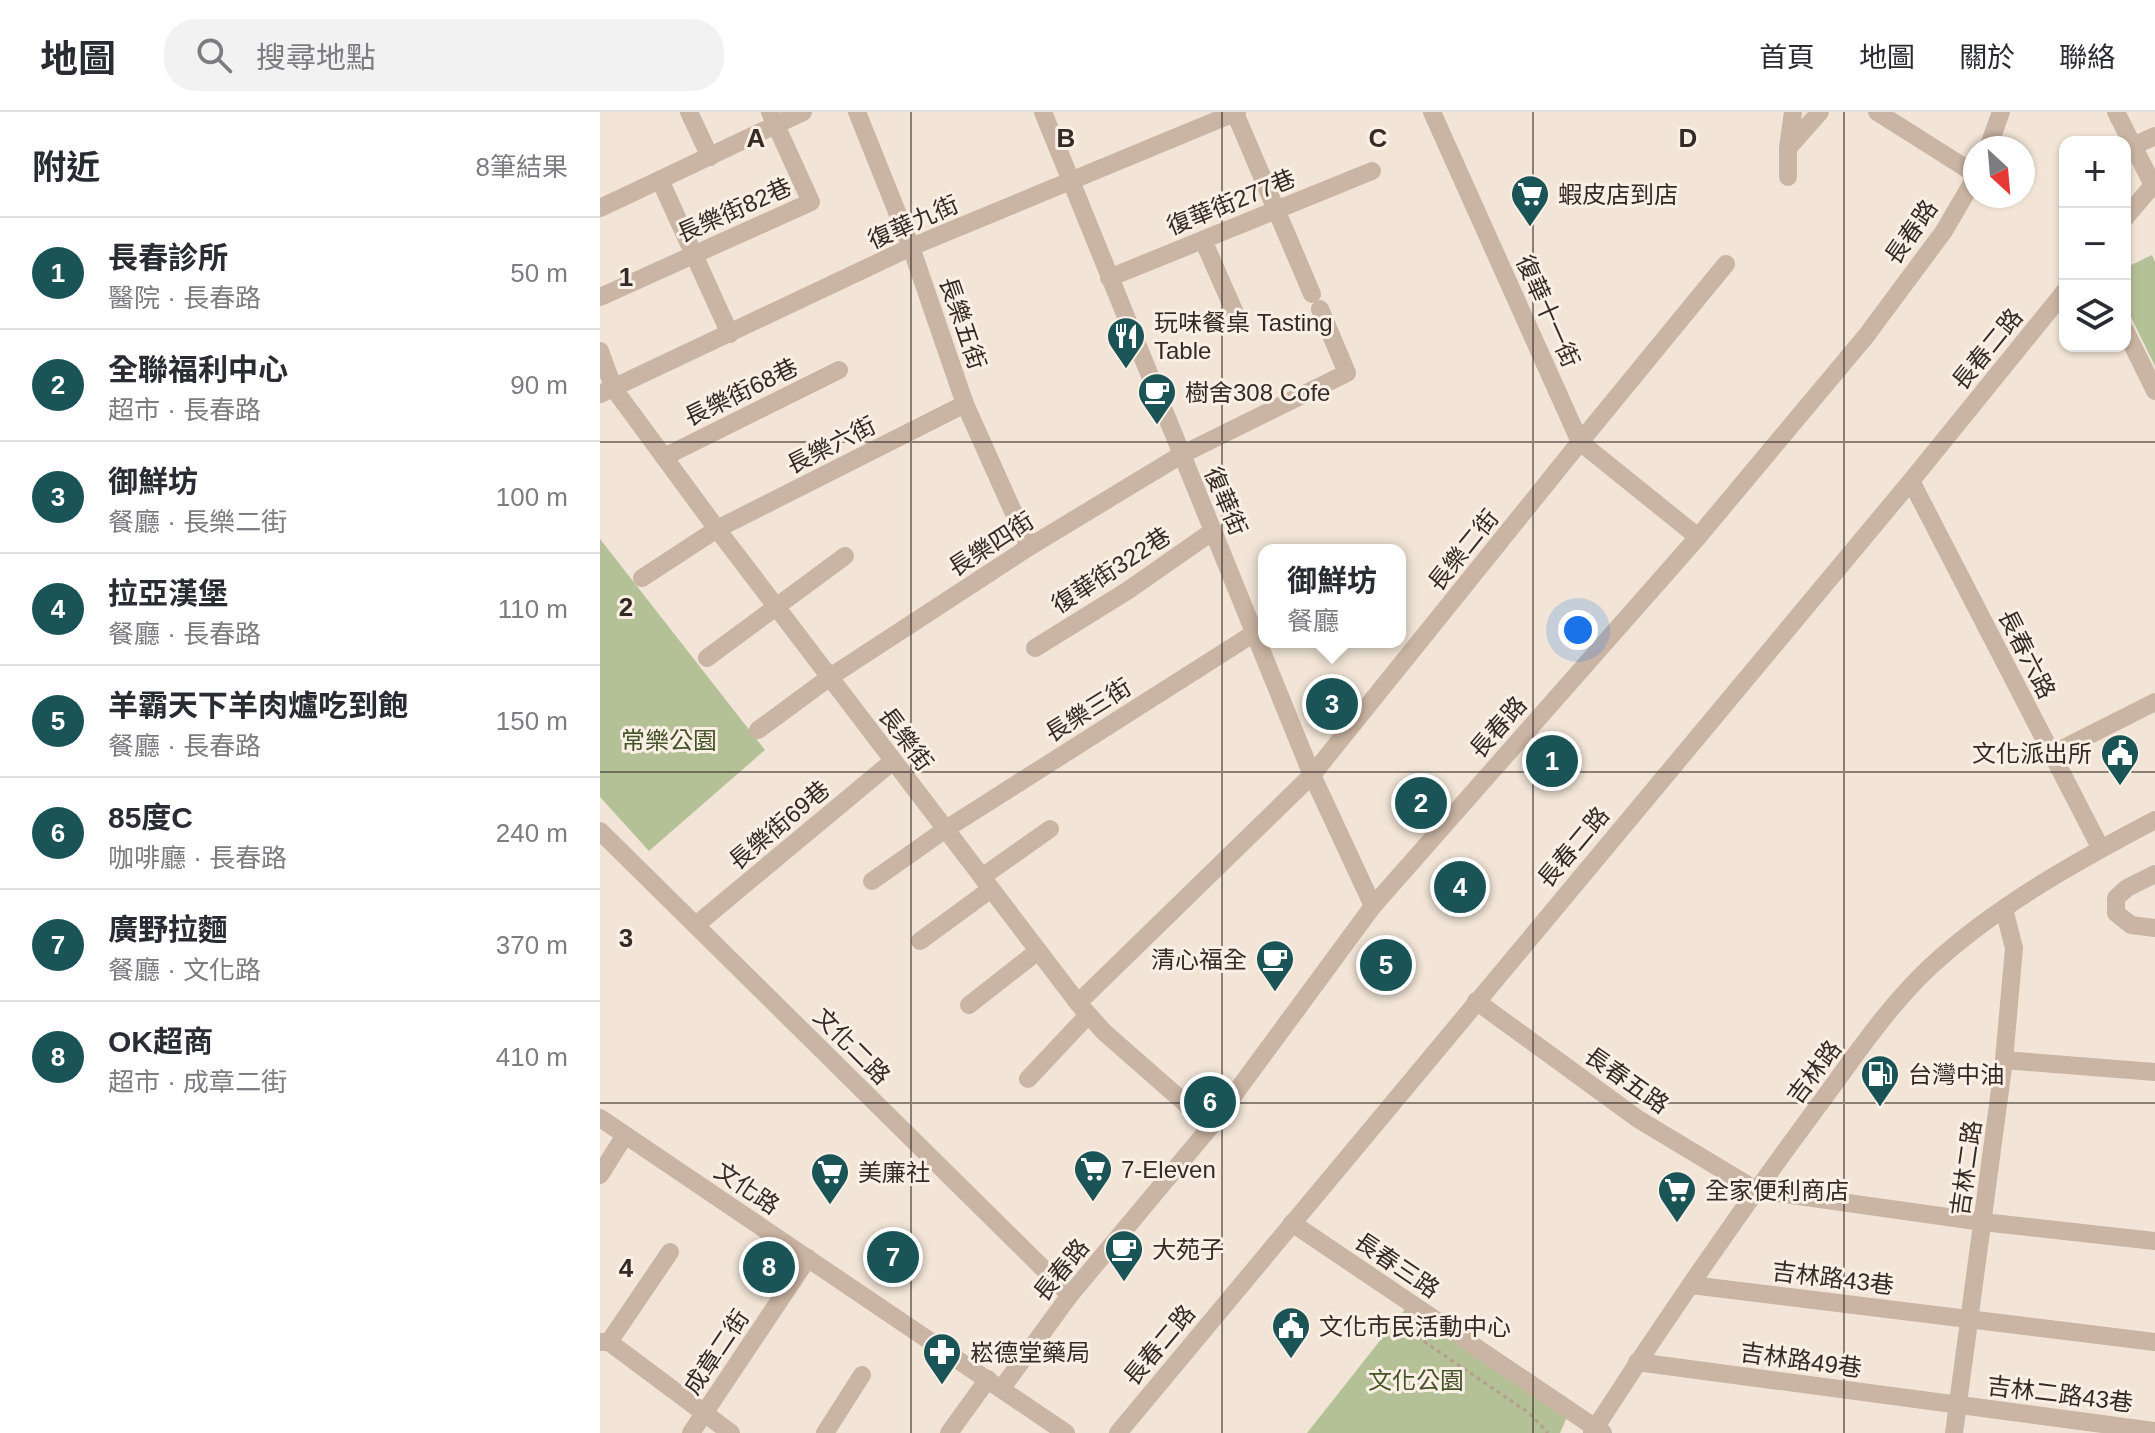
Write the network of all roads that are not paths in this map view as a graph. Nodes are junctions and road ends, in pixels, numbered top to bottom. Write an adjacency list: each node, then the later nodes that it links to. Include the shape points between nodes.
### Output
1 (689, 112): 17 (street)
2 (803, 112): 12 (street)
3 (857, 112): 29 (street, 長樂五街)
4 (1043, 112): 22 (street, 復華街)
5 (1236, 112): 22 (street, 復華九街); 26 (street)
6 (1432, 112): 43 (street, 復華十一街)
7 (1793, 112): 16 (street)
8 (1820, 112): 16 (street)
9 (1877, 112): 18 (street)
10 (2001, 112): 13 (street)
11 (2116, 112): 15 (street)
12 (773, 118): 17 (street); 30 (street, 長樂街82巷, via 811,202)
13 (1992, 136)
14 (2155, 136): 15 (street)
15 (2133, 146): 23 (street)
16 (1788, 148): 20 (street)
17 (710, 157): 21 (street)
18 (1963, 168)
19 (1372, 171): 26 (street, 復華街277巷)
20 (1788, 177)
21 (660, 180): 25 (street); 30 (street)
22 (1070, 181): 29 (street, 復華九街); 32 (street, 復華街)
23 (2154, 187): 27 (street)
24 (1963, 197): 49 (street, 長春路, via 1866,336)
25 (600, 208)
26 (1275, 210): 28 (street, 復華街277巷); 44 (street, 長樂四街, via 1347,373)
27 (2131, 212)
28 (1203, 240): 32 (street, 復華街277巷); 35 (street)
29 (911, 247): 36 (street, 復華九街); 42 (street, 長樂五街)
30 (694, 255): 33 (street, 長樂街82巷); 36 (street)
31 (1726, 264): 43 (street, 長樂二街)
32 (1109, 278): 44 (street, 復華街)
33 (600, 297)
34 (2059, 298): 46 (street, 長春二路)
35 (1239, 322)
36 (730, 334): 40 (street, 復華九街)
37 (2131, 342): 41 (street)
38 (600, 351): 40 (street, 長樂街)
39 (839, 370): 45 (street, 長樂街68巷)
40 (607, 391): 45 (street, 長樂街)
41 (2155, 391)
42 (965, 404): 47 (street, 長樂六街); 50 (street, 長樂五街)
43 (1580, 442): 49 (street); 64 (street, 長樂二街)
44 (1181, 455): 48 (street, 復華街); 50 (street, 長樂四街)
45 (664, 457): 47 (street, 長樂街)
46 (1911, 481): 62 (street, 長春六路); 79 (street, 長春二路)
47 (717, 529): 52 (street, 長樂六街); 53 (street, 長樂街)
48 (1213, 531): 54 (street, 復華街); 56 (street, 復華街322巷)
49 (1698, 537): 73 (street, 長春路)
50 (1029, 547): 59 (street, 長樂四街)
51 (845, 556): 53 (street)
52 (642, 578)
53 (775, 605): 58 (street); 59 (street, 長樂街)
54 (1256, 632): 55 (street, 復華街); 66 (street, 長樂三街)
55 (1258, 637)
56 (1035, 648)
57 (1262, 648): 64 (street, 復華街)
58 (707, 658)
59 (830, 677): 61 (street, 長樂四街); 63 (street, 長樂街)
60 (2155, 702): 62 (street)
61 (758, 730)
62 (2052, 754): 69 (street, 長春六路)
63 (893, 761): 66 (street, 長樂街); 75 (street, 長樂街69巷)
64 (1312, 775): 73 (street, 復華街); 81 (street, 長樂二街)
65 (2155, 820): 69 (street, 吉林路)
66 (946, 829): 71 (street, 長樂三街); 72 (street, 長樂街)
67 (1050, 829): 72 (street)
68 (600, 831): 75 (street, 文化二路)
69 (2101, 849): 74 (street, 吉林路)
70 (2155, 874): 76 (street, via 2116,898 2116,913 2131,925)
71 (872, 881)
72 (987, 883): 77 (street); 78 (street, 長樂街)
73 (1373, 906): 86 (street, 長春路)
74 (2004, 909): 82 (street, 吉林二路, via 2014,948); 89 (street, 吉林路, via 1933,964 1896,1002)
75 (696, 925): 96 (street, 文化二路)
76 (2155, 928)
77 (920, 941)
78 (1038, 951): 80 (street); 81 (street, 長樂街)
79 (1476, 1001): 89 (street, 長春五路, via 1638,1119); 91 (street, 長春二路)
80 (969, 1005)
81 (1083, 1009): 84 (street, 長樂二街); 86 (street, 長樂街)
82 (2004, 1060): 83 (street); 90 (street, 吉林二路)
83 (2155, 1072)
84 (1028, 1079)
85 (600, 1118): 87 (street, 文化路)
86 (1211, 1126): 96 (street, 長春路)
87 (625, 1135): 88 (street); 94 (street, 文化路)
88 (600, 1175)
89 (1756, 1190): 90 (street); 95 (street, 吉林路)
90 (1983, 1222): 92 (street); 97 (street, 吉林二路)
91 (1292, 1223): 106 (street, 長春三路); 112 (street, 長春二路)
92 (2155, 1241)
93 (670, 1252): 98 (street)
94 (808, 1258): 102 (street, 文化路); 104 (street, 成章二街)
95 (1691, 1285): 97 (street, 吉林路43巷); 100 (street, 吉林路)
96 (1070, 1295): 102 (street, 長春路)
97 (1970, 1318): 99 (street, 吉林路43巷); 103 (street, 吉林二路)
98 (604, 1342): 104 (street)
99 (2155, 1342)
100 (1637, 1362): 103 (street, 吉林路49巷); 106 (street, 吉林路)
101 (862, 1375): 110 (street)
102 (995, 1384): 105 (street, 文化路); 111 (street, 長春路)
103 (1958, 1405): 107 (street, 吉林二路43巷); 113 (street, 吉林二路)
104 (703, 1414): 108 (street, 成章二街); 109 (street)
105 (1054, 1430)
106 (1597, 1431)
107 (2155, 1431)
108 (691, 1433)
109 (731, 1433)
110 (825, 1433)
111 (949, 1433)
112 (1118, 1433)
113 (1954, 1433)

